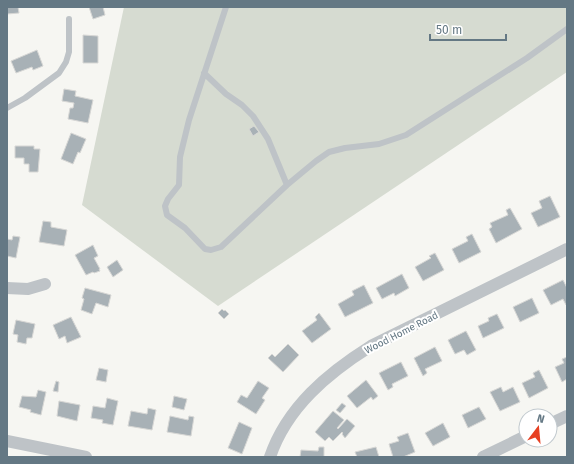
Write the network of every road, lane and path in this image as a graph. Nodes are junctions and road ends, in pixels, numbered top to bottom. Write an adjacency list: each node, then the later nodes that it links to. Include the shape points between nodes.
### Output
1 (226, 7): 4 (lane)
2 (69, 20): 5 (lane, via 69,52 59,73)
3 (567, 29): 6 (lane, via 527,58 406,136 379,144 329,152)
4 (204, 73): 6 (lane, via 253,116 268,139); 6 (lane, via 180,157 178,186 164,206 167,215 185,228 205,249 211,250 221,246)
5 (7, 108)
6 (287, 185)
7 (567, 249): 13 (street, Wood Home Road, via 370,346 346,361 302,402 284,428)
8 (45, 284): 9 (street, via 28,289)
9 (7, 288)
10 (518, 440): 14 (street)
11 (7, 441): 12 (street)
12 (86, 457)
13 (270, 457)
14 (483, 457)

